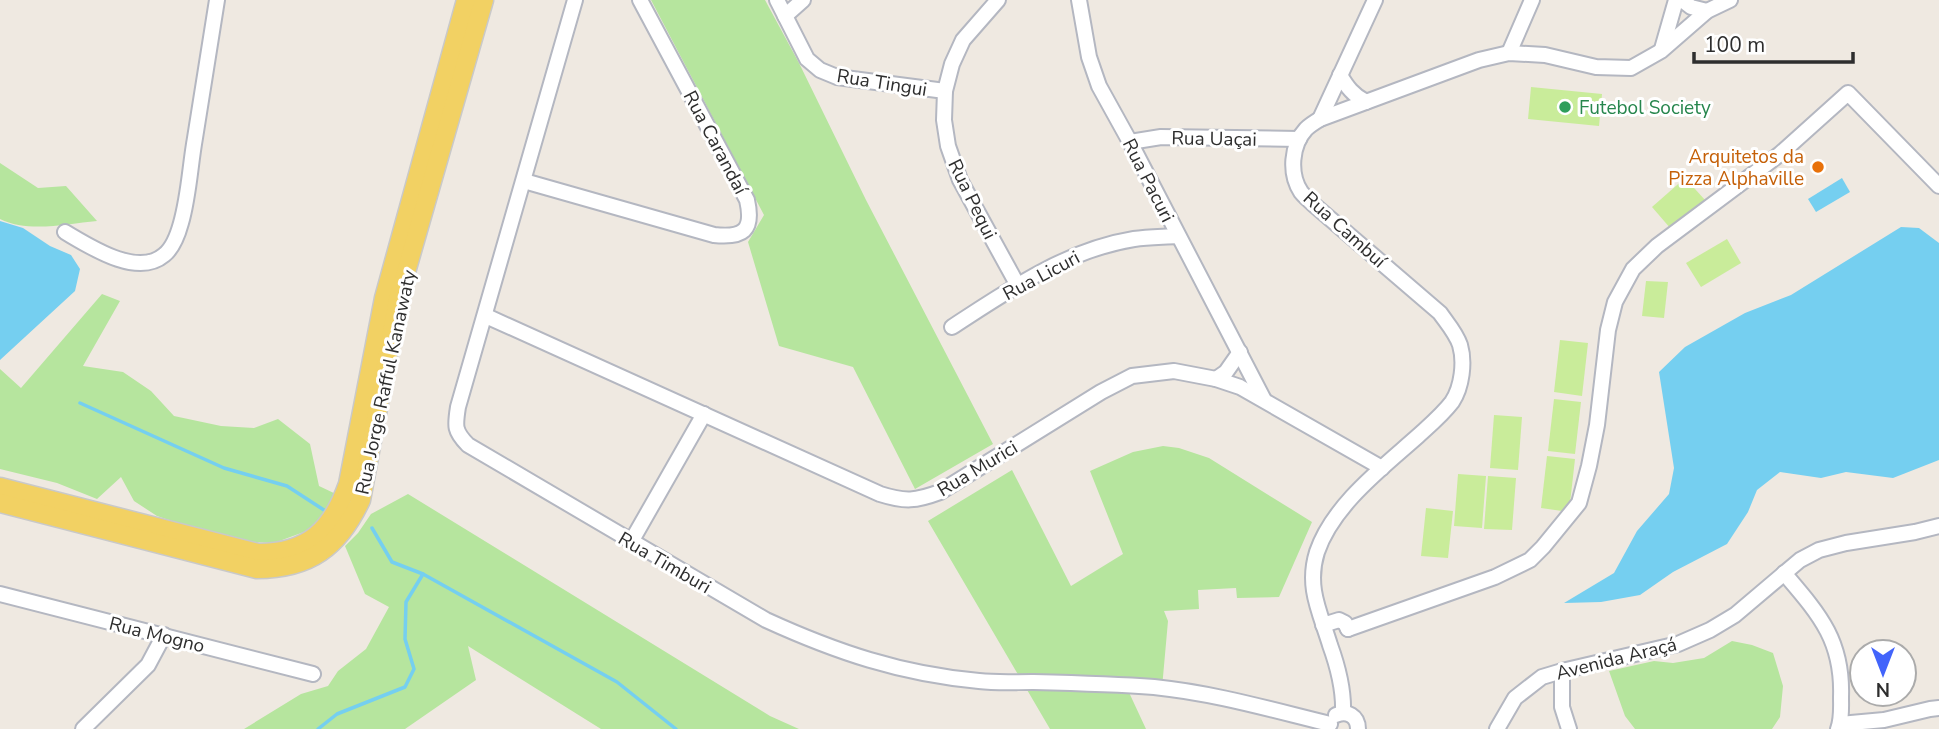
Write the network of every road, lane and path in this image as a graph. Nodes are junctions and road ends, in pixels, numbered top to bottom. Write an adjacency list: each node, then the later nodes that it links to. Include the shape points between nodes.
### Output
1 (217, 0): 29 (street, via 188,188 173,244 163,256 135,262 103,254)
2 (466, 0): 39 (main road, Rua Jorge Rafful Kanawaty, via 384,298 348,484 329,523 296,548 258,553)
3 (484, 0): 40 (main road, Rua Jorge Rafful Kanawaty, via 398,300 361,499 338,539 299,564 257,569)
4 (575, 0): 27 (street, Rua Timburi)
5 (640, 0): 27 (street, Rua Carandaí, via 747,200 749,226 729,237 714,235)
6 (777, 0): 16 (street, Rua Tingui)
7 (803, 0): 16 (street)
8 (998, 0): 20 (street, Rua Pequi, via 963,40)
9 (1079, 0): 24 (street, Rua Pacuri, via 1099,86)
10 (1375, 0): 19 (street)
11 (1532, 0): 18 (street)
12 (1676, 0): 17 (street)
13 (1682, 0): 15 (street, via 1691,8)
14 (1730, 0): 15 (street)
15 (1707, 11): 17 (street)
16 (785, 16): 20 (street, Rua Tingui, via 807,59 820,70 837,77)
17 (1661, 51): 18 (street, via 1631,68)
18 (1509, 53): 21 (street)
19 (1340, 75): 21 (street, via 1348,89); 22 (street)
20 (945, 91): 31 (street, Rua Pequi, via 948,146 960,180)
21 (1366, 102): 22 (street)
22 (1320, 119): 23 (street)
23 (1298, 139): 24 (street, Rua Uaçai, via 1161,137); 38 (street, Rua Cambuí, via 1293,156 1301,192 1440,313 1460,347 1462,369 1453,400)
24 (1130, 142): 30 (street, Rua Pacuri)
25 (1939, 169): 26 (street)
26 (1922, 170): 28 (street); 46 (street, via 1848,93 1780,154 1633,269 1615,302 1608,330 1597,425 1579,503 1543,547 1530,560 1495,577)
27 (524, 181): 32 (street, Rua Timburi)
28 (1939, 186)
29 (65, 232)
30 (1177, 236): 31 (street, Rua Licuri, via 1134,239 1090,250); 34 (street, Rua Pacuri)
31 (1017, 284): 33 (street, Rua Licuri)
32 (486, 316): 37 (street, Rua Murici); 42 (street, Rua Timburi, via 458,407 457,434 468,445)
33 (953, 327)
34 (1240, 352): 35 (street); 36 (street, Rua Pacuri)
35 (1216, 379): 36 (street, Rua Murici); 37 (street, Rua Murici, via 1174,371 1132,376 940,492 921,499 898,500 880,494)
36 (1264, 400): 38 (street, Rua Murici)
37 (704, 414): 42 (street)
38 (1382, 468): 45 (street, Rua Cambuí, via 1327,529 1317,553 1314,598)
39 (0, 487)
40 (0, 503)
41 (1939, 526): 43 (street, Avenida Araçá, via 1819,550)
42 (631, 542): 55 (street, Rua Timburi, via 766,620 868,661 980,681 1156,687 1206,694)
43 (1784, 573): 49 (street, Avenida Araçá, via 1710,630 1678,644); 56 (street, via 1831,635 1842,678)
44 (2, 599): 47 (street, Rua Mogno)
45 (1324, 625): 46 (street, via 1339,621); 48 (street, Rua Cambuí)
46 (1348, 629): 48 (street, via 1346,638)
47 (164, 635): 50 (street, Rua Mogno); 57 (street, via 148,664)
48 (1331, 647): 52 (street, via 1341,680)
49 (1562, 671): 53 (street, Avenida Araçá, via 1528,687); 61 (street, via 1562,707)
50 (313, 674)
51 (1939, 708): 54 (street)
52 (1343, 713): 55 (street, via 1334,716); 58 (street, via 1354,717)
53 (1504, 715): 59 (street); 60 (street, Avenida Araçá)
54 (1884, 720): 56 (street); 62 (street)
55 (1330, 727)
56 (1839, 727)
57 (83, 729)
58 (1358, 729)
59 (1492, 729)
60 (1497, 729)
61 (1569, 729)
62 (1869, 729)

